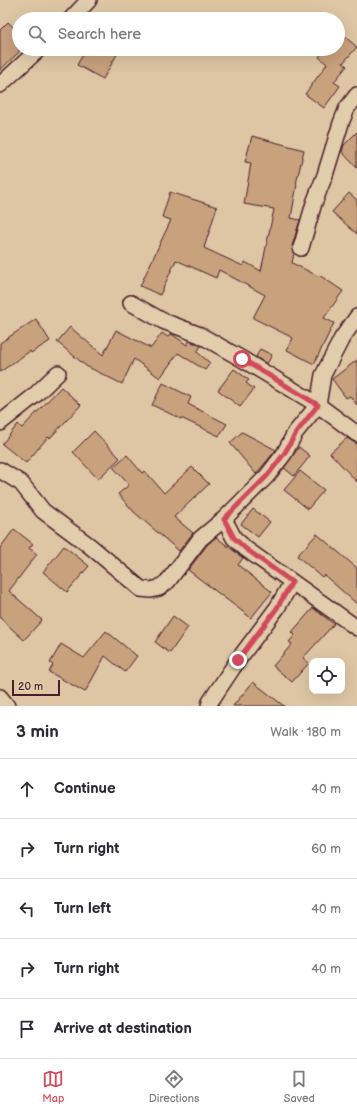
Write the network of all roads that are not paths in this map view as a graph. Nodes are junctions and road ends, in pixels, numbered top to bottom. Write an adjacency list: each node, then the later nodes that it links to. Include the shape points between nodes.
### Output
1 (89, 0): 2 (street)
2 (78, 12)
3 (31, 56): 4 (street)
4 (0, 85)
5 (357, 95): 6 (street, via 347,108 341,123)
6 (301, 248)
7 (131, 303): 10 (street, via 163,321 200,335)
8 (357, 317): 10 (street, via 342,338 323,375)
9 (58, 373): 11 (street)
10 (318, 405): 12 (street); 14 (street, via 267,476)
11 (0, 423)
12 (357, 434)
13 (0, 470): 14 (street, via 21,483 43,512 90,546 141,589 151,590 164,584 200,539)
14 (224, 519): 15 (street, via 234,538)
15 (292, 582): 16 (street); 19 (street)
16 (357, 628)
17 (0, 697): 18 (street)
18 (7, 706)
19 (209, 706)

